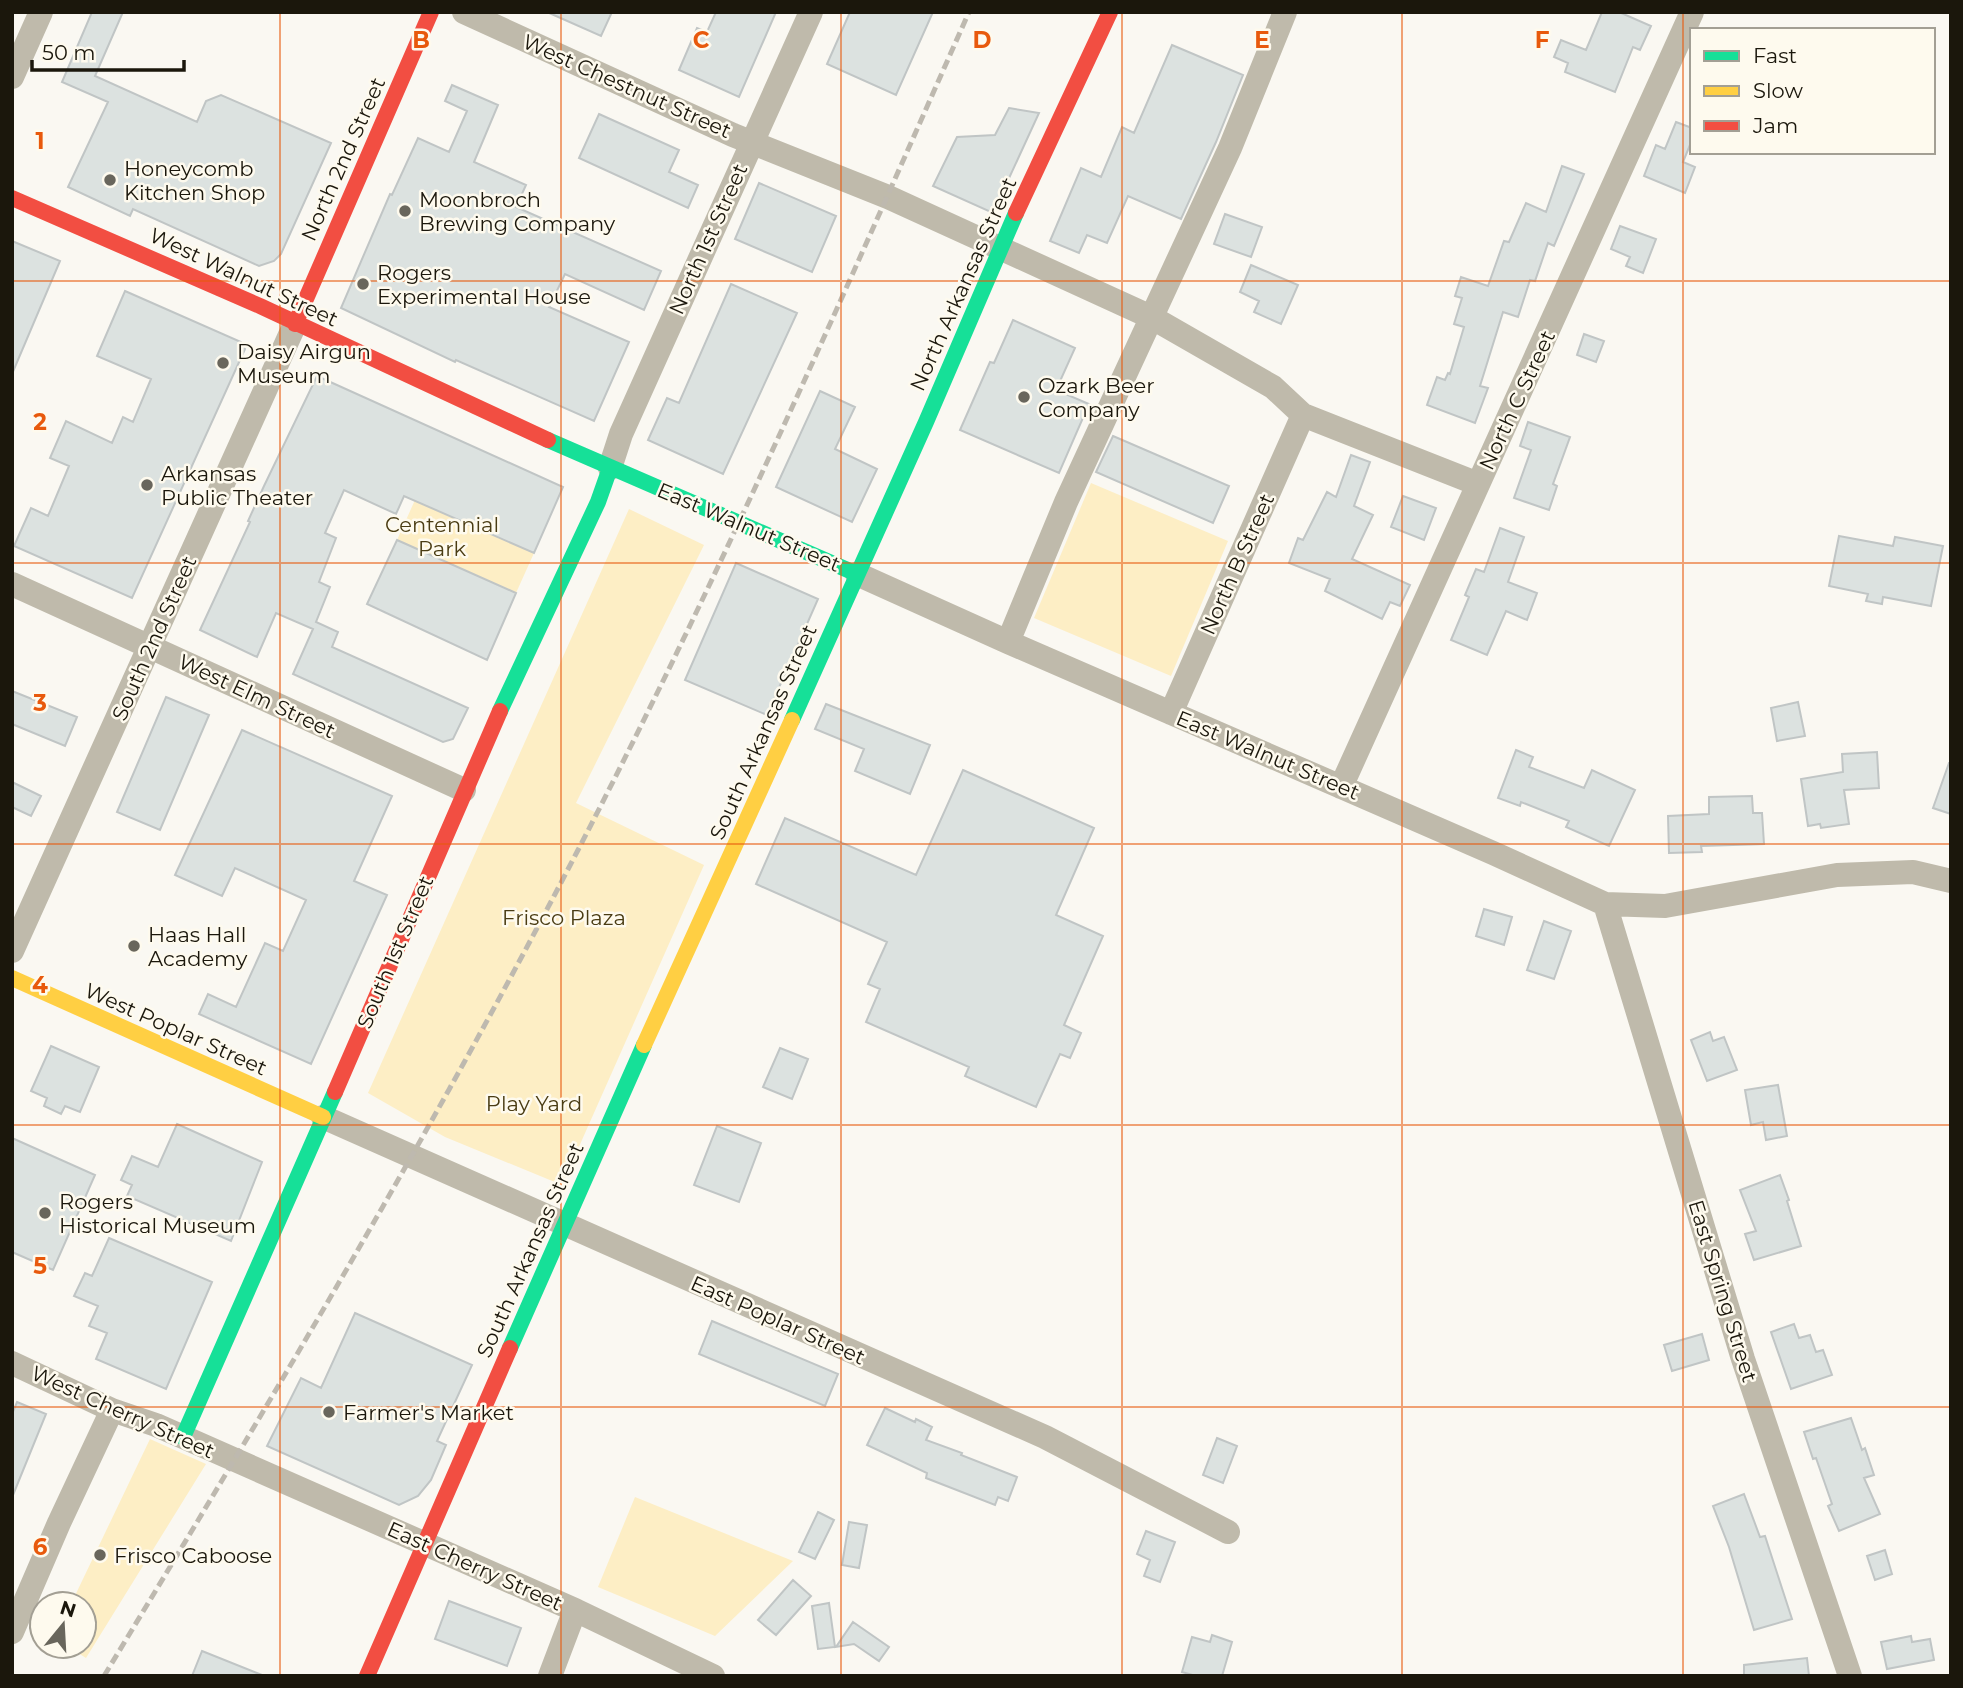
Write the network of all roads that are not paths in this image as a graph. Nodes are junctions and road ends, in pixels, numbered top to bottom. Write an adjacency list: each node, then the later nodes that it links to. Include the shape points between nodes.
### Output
1 (41, 12): 8 (street)
2 (431, 12): 13 (street, North 2nd Street)
3 (464, 12): 9 (street, West Chestnut Street)
4 (811, 12): 9 (street, North 1st Street)
5 (1110, 12): 11 (street, North Arkansas Street)
6 (1285, 12): 12 (street, via 1230,148)
7 (1692, 12): 16 (street, North C Street)
8 (12, 77)
9 (752, 142): 11 (street, West Chestnut Street); 15 (street, North 1st Street)
10 (12, 198): 13 (street, West Walnut Street)
11 (1001, 247): 12 (street, West Chestnut Street); 17 (street, North Arkansas Street)
12 (1151, 317): 14 (street, West Chestnut Street, via 1273,387); 19 (street)
13 (295, 324): 15 (street, West Walnut Street); 20 (street, South 2nd Street)
14 (1303, 415): 16 (street); 21 (street, North B Street)
15 (610, 468): 17 (street, East Walnut Street); 23 (street, South 1st Street)
16 (1478, 484): 22 (street, North C Street)
17 (857, 574): 19 (street, East Walnut Street); 29 (street, South Arkansas Street)
18 (12, 584): 20 (street, West Elm Street)
19 (1008, 642): 21 (street, East Walnut Street)
20 (150, 647): 23 (street, West Elm Street); 26 (street, South 2nd Street)
21 (1171, 713): 22 (street, East Walnut Street)
22 (1341, 787): 25 (street, East Walnut Street)
23 (464, 790): 28 (street, South 1st Street)
24 (1951, 881): 25 (street, East Walnut Street, via 1913,872 1837,875 1665,906)
25 (1605, 904): 41 (street, East Spring Street, via 1743,1359)
26 (12, 951)
27 (12, 978): 28 (street, West Poplar Street)
28 (323, 1116): 29 (street, East Poplar Street); 32 (street, South 1st Street)
29 (563, 1225): 34 (street, East Poplar Street, via 1045,1437); 35 (street, South Arkansas Street)
30 (12, 1363): 31 (street, West Cherry Street)
31 (112, 1410): 32 (street, West Cherry Street); 37 (street)
32 (183, 1437): 33 (street, West Cherry Street)
33 (234, 1461): 35 (street, East Cherry Street)
34 (1228, 1532)
35 (423, 1543): 36 (street, East Cherry Street); 38 (street, South Arkansas Street)
36 (575, 1610): 39 (street); 40 (street, East Cherry Street)
37 (12, 1633)
38 (366, 1676)
39 (550, 1676)
40 (713, 1676)
41 (1850, 1676)

